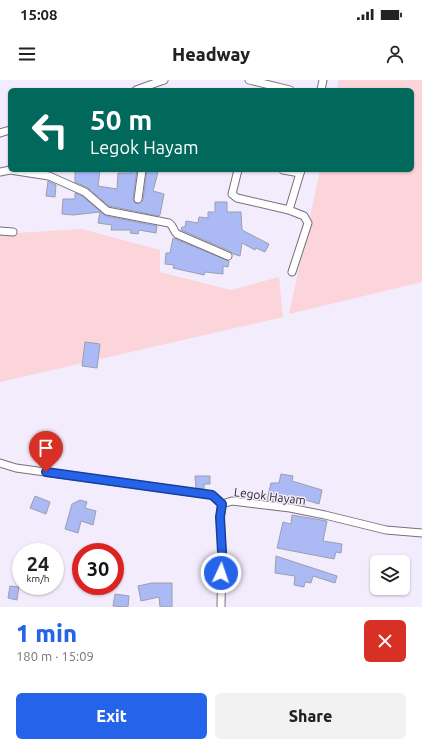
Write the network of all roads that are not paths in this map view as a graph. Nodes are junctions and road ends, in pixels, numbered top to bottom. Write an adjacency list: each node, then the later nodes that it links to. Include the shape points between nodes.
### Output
1 (164, 80): 4 (street)
2 (249, 80): 3 (street)
3 (259, 86): 5 (street)
4 (143, 88)
5 (274, 88)
6 (23, 172): 14 (street, via 49,176 85,192 108,211 168,223 177,234)
7 (142, 172): 10 (street)
8 (238, 172): 11 (street, via 232,194 236,198)
9 (300, 172): 11 (street)
10 (138, 199)
11 (289, 210): 15 (street, via 304,216 308,223)
12 (0, 231): 13 (street)
13 (13, 232)
14 (228, 256)
15 (292, 272)
16 (0, 463): 17 (street, Legok Hayam, via 16,468 212,495)
17 (222, 504): 18 (street, Legok Hayam, via 232,501 290,508 386,530); 19 (street)
18 (422, 533)
19 (221, 607)

